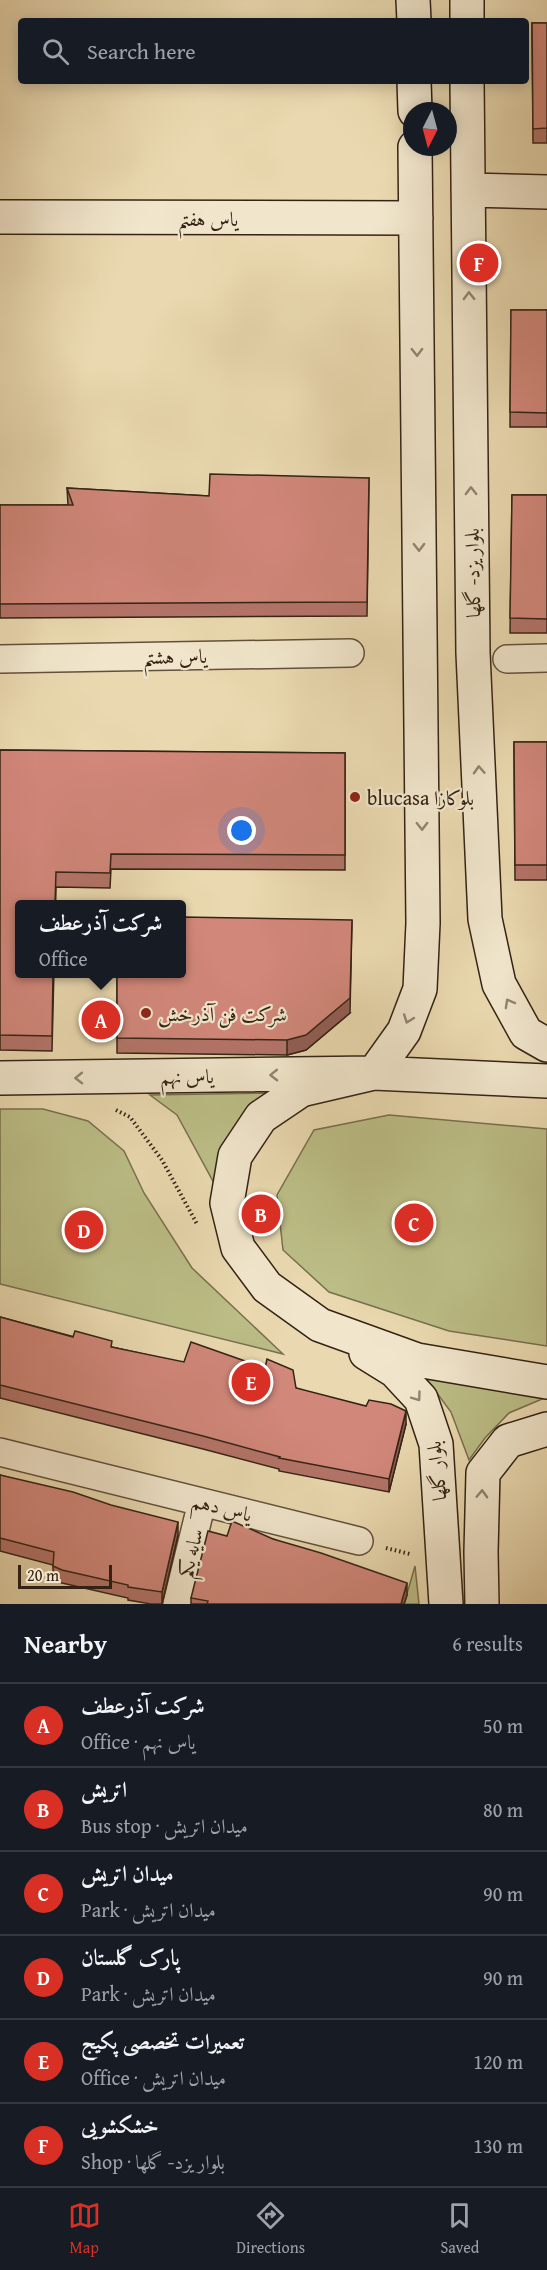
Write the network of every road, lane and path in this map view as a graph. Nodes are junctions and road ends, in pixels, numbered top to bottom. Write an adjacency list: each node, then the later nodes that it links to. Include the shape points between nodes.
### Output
1 (413, 0): 3 (main road)
2 (467, 0): 4 (main road)
3 (414, 18)
4 (467, 18)
5 (414, 84): 7 (main road)
6 (467, 84): 9 (main road, بلوار یزد- گلها)
7 (415, 102)
8 (415, 156): 12 (main road)
9 (468, 190): 10 (main road); 17 (main road, بلوار یزد- گلها, one-way to 9, via 526,1033 499,984 485,919 473,653)
10 (547, 192)
11 (0, 217): 12 (main road, یاس هفتم)
12 (416, 218): 18 (main road, one-way to 18, via 423,923 420,989 404,1031)
13 (350, 653): 15 (street, یاس هشتم)
14 (547, 658): 16 (street)
15 (0, 659)
16 (507, 659)
17 (547, 1045)
18 (374, 1073): 19 (main road, یاس نهم, one-way to 19); 20 (main road); 23 (main road, via 300,1090 261,1117 235,1156 227,1203 238,1248 267,1287)
19 (0, 1078)
20 (547, 1081)
21 (109, 1106): 22 (path, via 130,1117 162,1160)
22 (197, 1226)
23 (320, 1325): 24 (main road, via 417,1360); 29 (main road, بلوار گلها, one-way to 29, via 395,1371 421,1399 436,1444)
24 (547, 1382)
25 (547, 1429): 32 (main road, one-way to 25, via 483,1473 508,1441)
26 (0, 1452): 27 (street, یاس دهم)
27 (202, 1502): 28 (street, یاس دهم); 30 (street, سایه یکم)
28 (359, 1541): 29 (path)
29 (443, 1562): 31 (main road, بلوار گلها)
30 (177, 1604)
31 (446, 1604)
32 (482, 1604)

